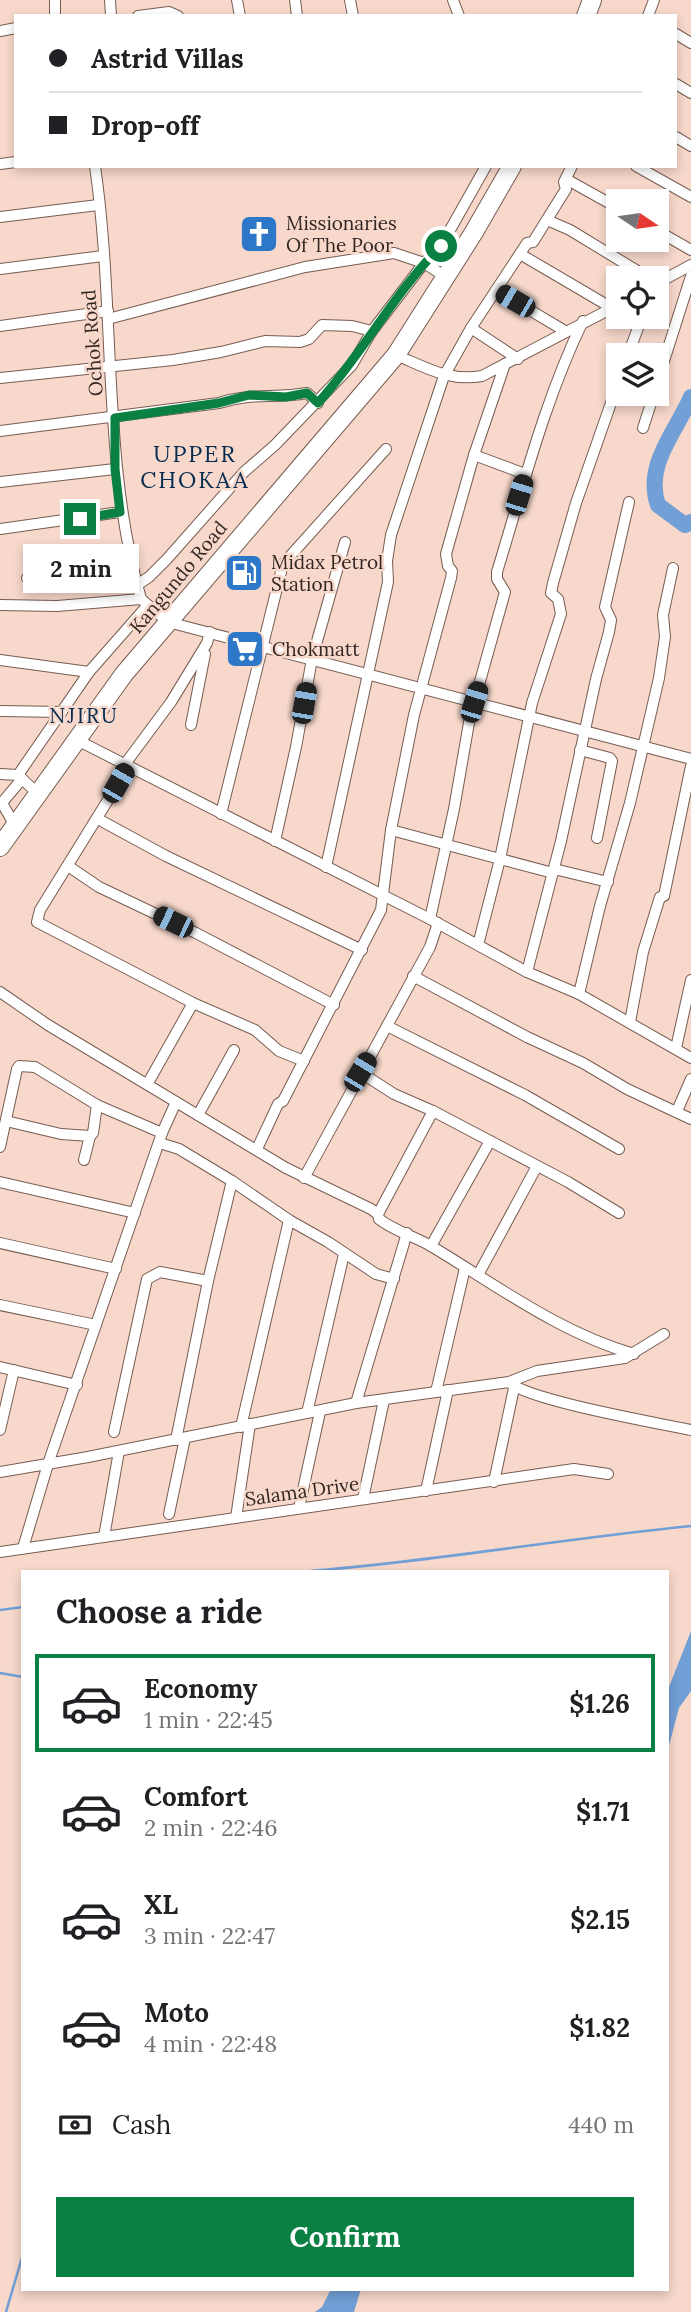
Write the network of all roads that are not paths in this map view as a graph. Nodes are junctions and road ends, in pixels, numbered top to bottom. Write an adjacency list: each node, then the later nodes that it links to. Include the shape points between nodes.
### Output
1 (166, 0): 2 (street)
2 (174, 14)
3 (95, 168): 11 (street, Ochok Road)
4 (485, 168): 18 (street, via 441,246)
5 (511, 168): 22 (highway, Kangundo Road)
6 (571, 168): 8 (street)
7 (640, 168): 9 (street)
8 (566, 179): 10 (street); 13 (street, via 566,188)
9 (691, 197)
10 (606, 201)
11 (98, 205): 12 (street); 17 (street, Ochok Road)
12 (0, 217)
13 (547, 220): 16 (street); 20 (street)
14 (669, 237): 15 (street)
15 (691, 250)
16 (520, 254): 25 (street); 26 (street)
17 (103, 256): 21 (street); 28 (street, Ochok Road)
18 (424, 263): 22 (street); 28 (street, via 394,253 311,266); 32 (street)
19 (691, 265): 24 (street)
20 (629, 266)
21 (0, 269)
22 (446, 276): 35 (highway, Kangundo Road)
23 (691, 276): 34 (street)
24 (669, 277)
25 (496, 290): 31 (street); 33 (street)
26 (606, 301)
27 (606, 310): 29 (street)
28 (108, 315): 30 (street); 38 (street, Ochok Road)
29 (583, 321): 33 (street); 50 (street, via 554,387)
30 (0, 326)
31 (471, 328): 36 (street); 39 (street)
32 (372, 331): 38 (street, via 321,325 300,342 265,341); 41 (street, via 352,365)
33 (565, 331): 36 (street)
34 (669, 345)
35 (396, 355): 39 (street); 62 (highway, Kangundo Road)
36 (517, 359): 37 (street)
37 (505, 364): 39 (street, via 473,377); 48 (street)
38 (111, 367): 40 (street); 44 (street, Ochok Road)
39 (444, 376): 69 (street, via 391,535 388,582)
40 (0, 378)
41 (318, 403): 44 (street, via 307,393 249,395); 59 (street, via 244,472 149,578)
42 (610, 406): 74 (street, via 564,543 551,593 558,599 561,614)
43 (650, 406): 45 (street)
44 (115, 418): 46 (street); 49 (street, Ochok Road)
45 (643, 428)
46 (0, 431)
47 (386, 449): 65 (street, via 283,564)
48 (474, 455): 50 (street); 70 (street, via 446,554 451,578)
49 (115, 469): 51 (street); 53 (street, Ochok Road)
50 (525, 474): 71 (street, via 497,572 505,592)
51 (0, 482)
52 (629, 502): 76 (street, via 606,607 609,632)
53 (120, 512): 54 (street); 56 (street, Ochok Road)
54 (0, 529)
55 (345, 542): 66 (street)
56 (131, 563): 58 (street); 59 (street, Ochok Road)
57 (673, 568): 78 (street, via 663,615 659,678)
58 (27, 578)
59 (136, 585): 60 (street, Ochok Road)
60 (144, 603): 61 (street); 62 (street); 68 (street)
61 (0, 606)
62 (168, 622): 63 (street); 77 (highway, Kangundo Road)
63 (209, 632): 64 (street); 65 (street)
64 (207, 643): 75 (street); 81 (street)
65 (264, 646): 66 (street); 87 (street)
66 (312, 659): 69 (street); 92 (street)
67 (0, 660): 68 (street)
68 (89, 672): 73 (street)
69 (367, 673): 70 (street); 97 (street)
70 (421, 687): 71 (street); 90 (street)
71 (474, 702): 74 (street); 93 (street)
72 (0, 711): 73 (street)
73 (62, 712): 84 (street)
74 (529, 716): 76 (street); 95 (street)
75 (191, 725)
76 (584, 731): 78 (street); 79 (street)
77 (75, 739): 81 (street); 85 (highway, Kangundo Road)
78 (642, 744): 80 (street); 99 (street)
79 (580, 750): 91 (street, via 612,761); 98 (street)
80 (691, 759)
81 (127, 765): 87 (street); 88 (street)
82 (691, 766): 111 (street, via 676,848 643,951)
83 (0, 774): 84 (street)
84 (20, 777): 85 (street); 86 (street)
85 (37, 793): 89 (highway, Kangundo Road)
86 (1, 804): 89 (street)
87 (221, 814): 92 (street)
88 (98, 819): 96 (street); 103 (street)
89 (15, 826): 94 (highway, Kangundo Road)
90 (391, 830): 93 (street); 100 (street)
91 (597, 838)
92 (275, 841): 97 (street)
93 (446, 844): 95 (street); 101 (street)
94 (0, 846)
95 (500, 859): 98 (street); 102 (street)
96 (68, 866): 109 (street, via 37,922); 110 (street, via 99,887)
97 (326, 867): 100 (street)
98 (553, 871): 99 (street); 104 (street)
99 (608, 882): 108 (street)
100 (383, 895): 101 (street); 103 (street)
101 (434, 921): 102 (street); 105 (street, via 430,947)
102 (478, 944): 104 (street)
103 (362, 950): 110 (street)
104 (527, 972): 108 (street)
105 (413, 976): 112 (street); 123 (street)
106 (691, 980): 113 (street)
107 (0, 992): 119 (street)
108 (579, 994): 111 (street)
109 (193, 1003): 116 (street, via 255,1030 279,1051); 119 (street)
110 (334, 1005): 116 (street)
111 (630, 1022): 113 (street)
112 (387, 1027): 117 (street); 132 (street)
113 (676, 1048): 115 (street)
114 (234, 1050): 124 (street)
115 (691, 1058)
116 (304, 1061): 131 (street)
117 (360, 1072): 122 (street); 135 (street)
118 (691, 1079): 123 (street)
119 (148, 1083): 120 (street)
120 (176, 1102): 124 (street); 128 (street)
121 (97, 1105): 126 (street, via 35,1066 19,1066); 127 (street); 128 (street)
122 (433, 1111): 129 (street); 140 (street)
123 (677, 1111): 125 (street)
124 (198, 1115): 131 (street)
125 (691, 1119)
126 (6, 1121): 127 (street); 130 (street)
127 (90, 1136): 133 (street)
128 (161, 1138): 136 (street); 138 (street)
129 (490, 1141): 134 (street); 144 (street)
130 (0, 1147)
131 (257, 1149): 135 (street)
132 (619, 1149)
133 (83, 1160)
134 (537, 1166): 139 (street); 148 (street)
135 (304, 1178): 140 (street)
136 (232, 1181): 141 (street); 150 (street)
137 (0, 1182): 138 (street)
138 (135, 1213): 147 (street)
139 (619, 1213)
140 (379, 1214): 142 (street, via 382,1221)
141 (289, 1220): 145 (street); 165 (street, via 256,1354)
142 (407, 1233): 144 (street); 149 (street)
143 (0, 1243): 147 (street)
144 (430, 1246): 146 (street)
145 (344, 1254): 149 (street, via 376,1274); 164 (street)
146 (465, 1268): 148 (street); 160 (street)
147 (116, 1269): 152 (street)
148 (478, 1275): 154 (street, via 565,1327)
149 (394, 1279): 162 (street)
150 (208, 1281): 168 (street, via 160,1272 147,1279); 169 (street)
151 (0, 1305): 152 (street)
152 (96, 1325): 157 (street)
153 (664, 1334): 154 (street)
154 (634, 1354): 158 (street, via 528,1373)
155 (0, 1367): 156 (street)
156 (14, 1370): 157 (street); 166 (street)
157 (77, 1385): 171 (street)
158 (511, 1385): 159 (street); 167 (street, via 543,1397); 174 (street)
159 (448, 1390): 160 (street); 175 (street)
160 (436, 1392): 161 (street)
161 (384, 1400): 162 (street); 176 (street)
162 (356, 1403): 163 (street)
163 (320, 1412): 164 (street); 177 (street)
164 (307, 1413): 165 (street)
165 (246, 1426): 169 (street); 179 (street)
166 (0, 1430)
167 (691, 1430)
168 (114, 1432)
169 (181, 1439): 170 (street); 178 (street)
170 (119, 1451): 171 (street); 180 (street)
171 (48, 1464): 172 (street); 181 (street)
172 (0, 1472)
173 (608, 1474): 174 (street, Salama Drive, via 582,1469)
174 (495, 1482): 175 (street, Salama Drive)
175 (426, 1491): 176 (street, Salama Drive)
176 (363, 1499): 177 (street, Salama Drive)
177 (299, 1508): 179 (street, Salama Drive)
178 (169, 1514)
179 (236, 1518): 180 (street, Salama Drive)
180 (104, 1537): 181 (street, Salama Drive)
181 (23, 1548): 182 (street, Salama Drive)
182 (0, 1552)

